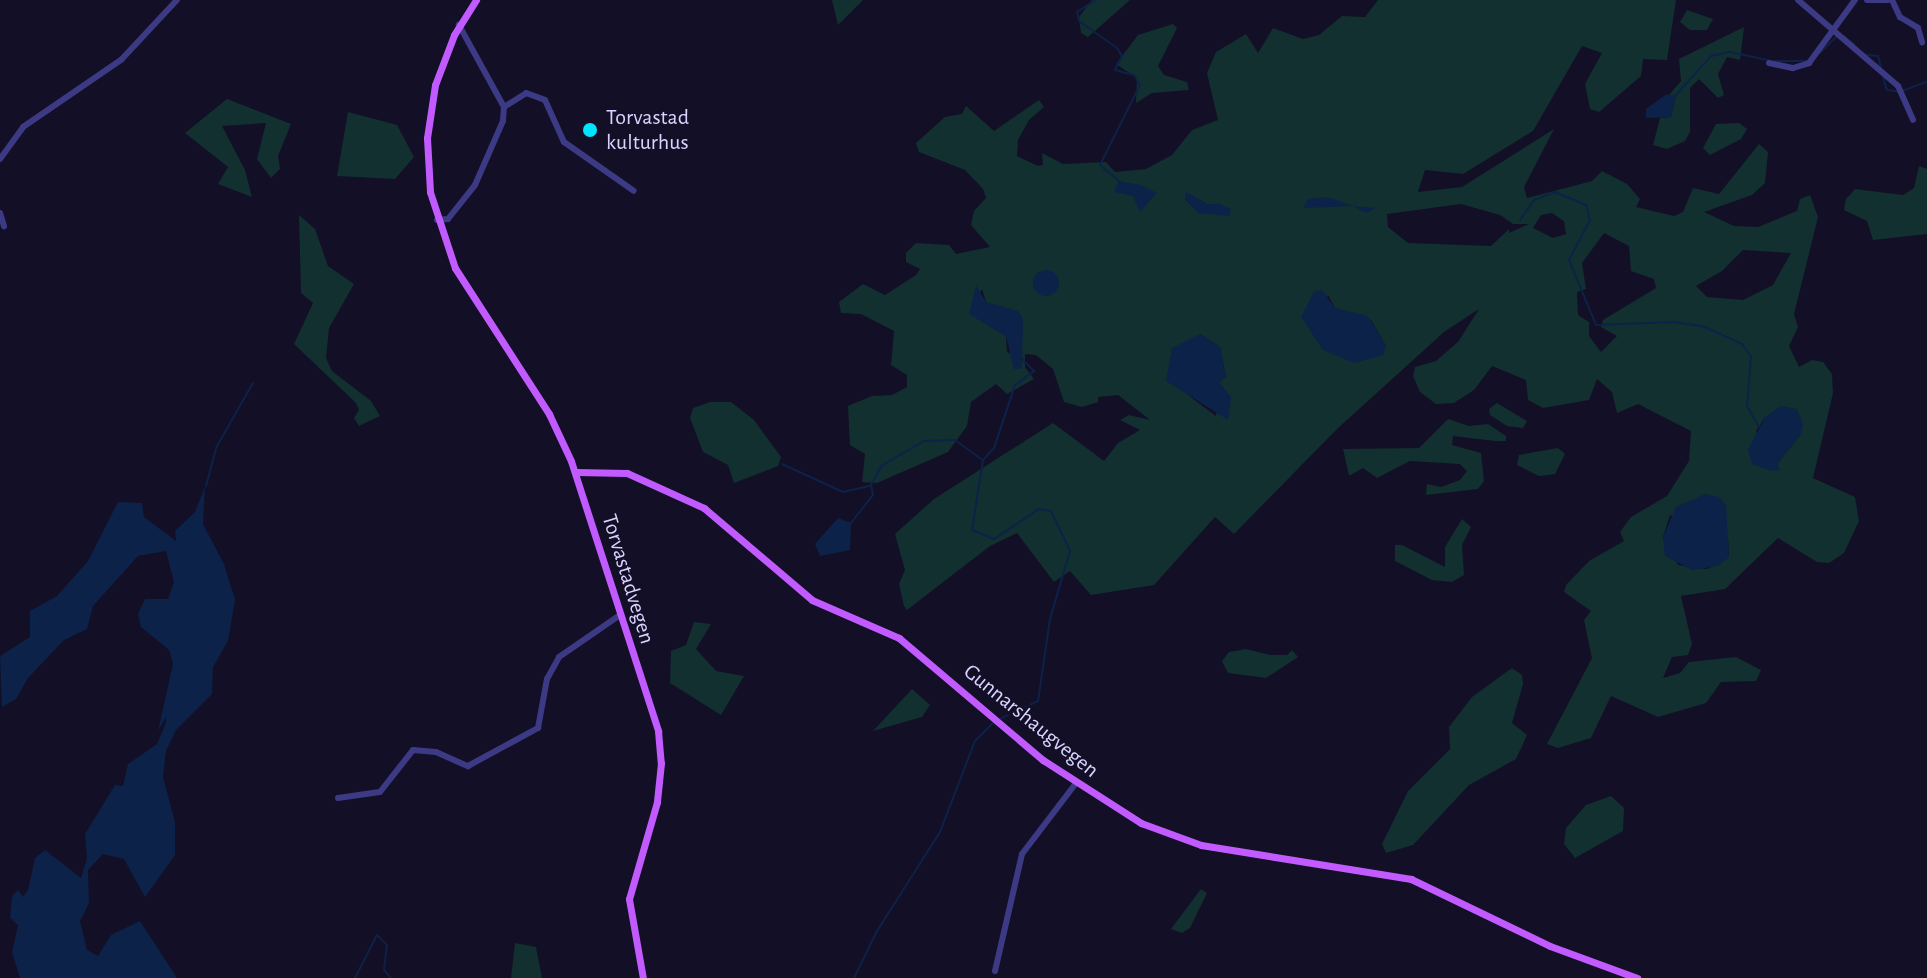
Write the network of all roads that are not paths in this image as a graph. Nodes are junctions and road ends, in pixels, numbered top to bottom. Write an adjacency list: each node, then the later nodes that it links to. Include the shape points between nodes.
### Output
1 (177, 0): 13 (street, via 121,60 23,127)
2 (476, 0): 7 (main road, Torvastadvegen)
3 (1798, 0): 8 (street)
4 (1855, 0): 8 (street)
5 (1867, 0): 6 (street)
6 (1890, 0): 9 (street, via 1900,17 1918,28)
7 (459, 25): 11 (street); 16 (main road, Torvastadvegen, via 437,77 428,127 428,170)
8 (1835, 33): 10 (street, via 1803,66); 12 (street, via 1898,86)
9 (1922, 42)
10 (1769, 63)
11 (504, 107): 14 (street, via 526,93 545,100 564,142); 16 (street, via 475,185 448,219)
12 (1913, 120)
13 (0, 159)
14 (634, 191)
15 (0, 213): 17 (street)
16 (437, 220): 18 (main road, Torvastadvegen, via 455,268 549,414)
17 (4, 226)
18 (576, 472): 19 (main road, Torvastadvegen); 20 (main road, Gunnarshaugvegen, via 627,473 689,499 812,600 883,628 916,650)
19 (620, 615): 21 (street, via 559,657 547,679 538,728 468,766 436,752 413,750 380,792); 23 (main road, Torvastadvegen, via 661,752 654,817 629,891)
20 (1076, 783): 22 (street, via 1022,854); 24 (main road, Gunnarshaugvegen, via 1141,823 1186,841 1411,879 1550,946)
21 (338, 798)
22 (995, 971)
23 (643, 978)
24 (1637, 978)

